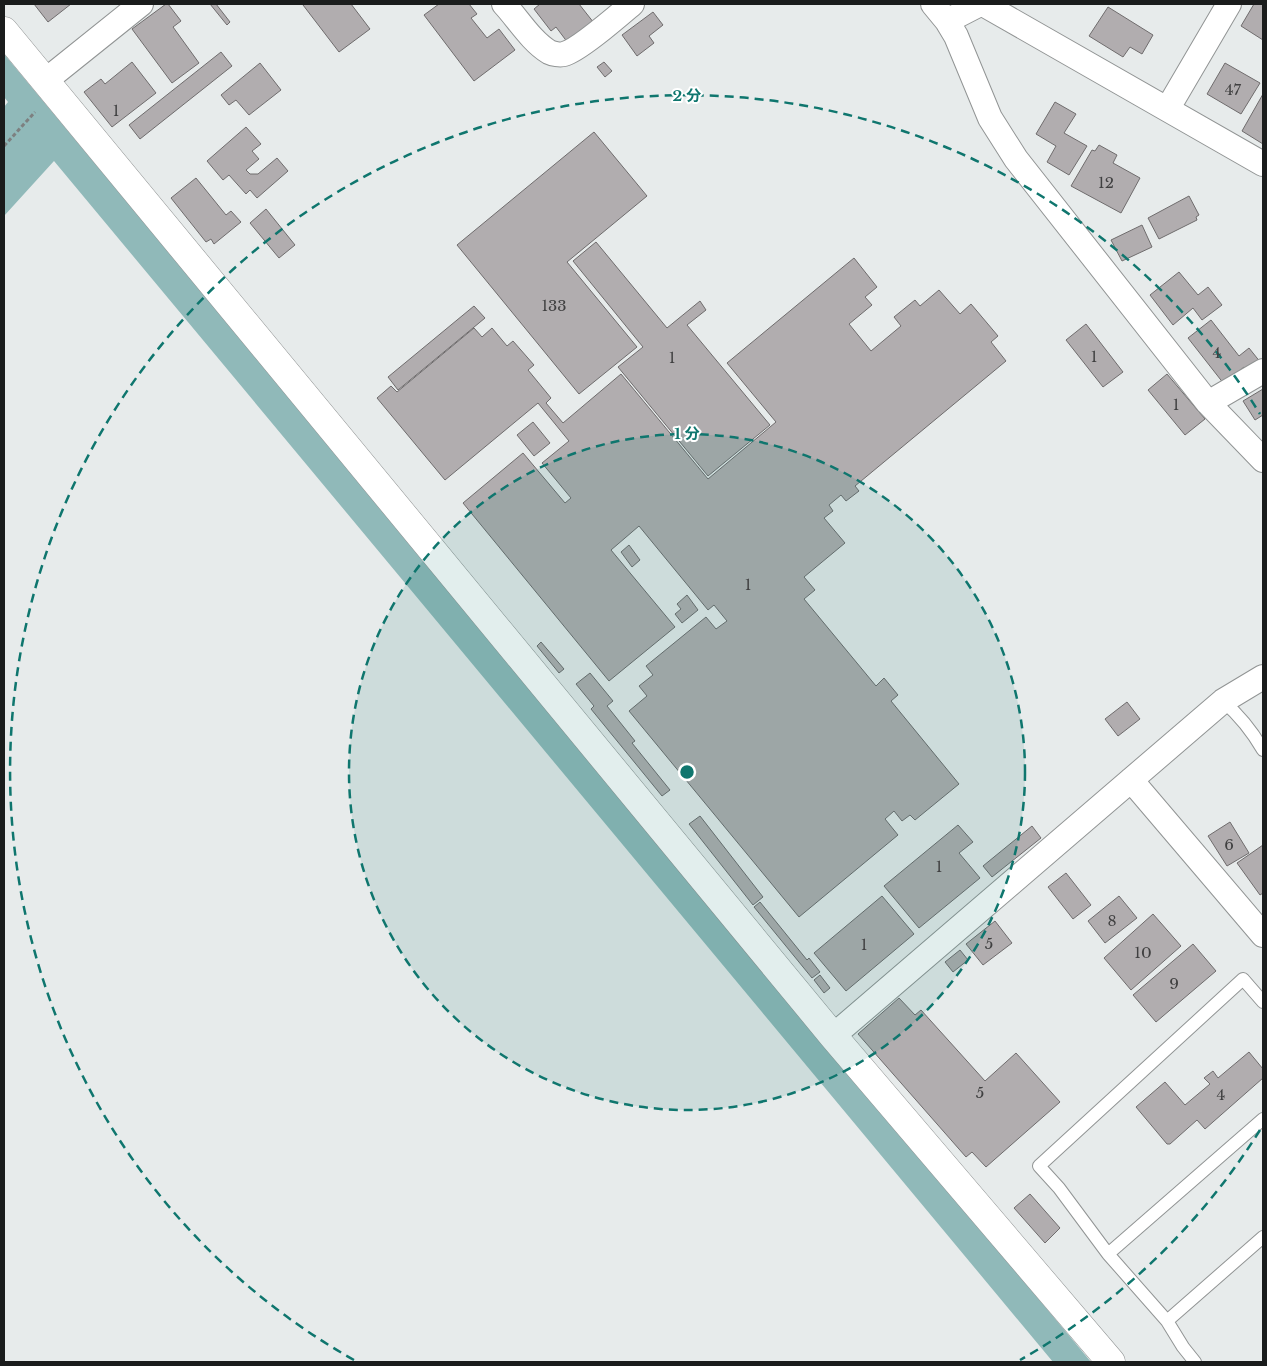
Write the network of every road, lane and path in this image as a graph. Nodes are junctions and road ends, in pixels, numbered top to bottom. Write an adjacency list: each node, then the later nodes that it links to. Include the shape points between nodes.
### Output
1 (141, 4): 8 (street)
2 (504, 4): 3 (street, via 539,44 551,53 562,54 572,50)
3 (632, 4)
4 (982, 4): 6 (street); 9 (street)
5 (1229, 4): 9 (street)
6 (940, 12): 13 (street, via 956,36 990,118 1002,138)
7 (4, 31): 8 (street)
8 (49, 85): 10 (path); 21 (street)
9 (1168, 108): 11 (street)
10 (4, 146)
11 (1263, 164)
12 (1263, 371): 13 (street)
13 (1208, 403): 14 (street)
14 (1263, 460)
15 (1263, 677): 16 (street)
16 (1223, 700): 17 (lane, via 1253,732); 18 (street)
17 (1263, 750)
18 (1132, 780): 19 (street); 21 (street)
19 (1263, 935)
20 (1263, 1002): 24 (lane, via 1243,979 1039,1166)
21 (832, 1036): 26 (street)
22 (1263, 1119): 24 (lane)
23 (1263, 1237): 25 (lane)
24 (1108, 1254): 25 (lane)
25 (1167, 1321): 27 (lane)
26 (1111, 1362)
27 (1195, 1362)

